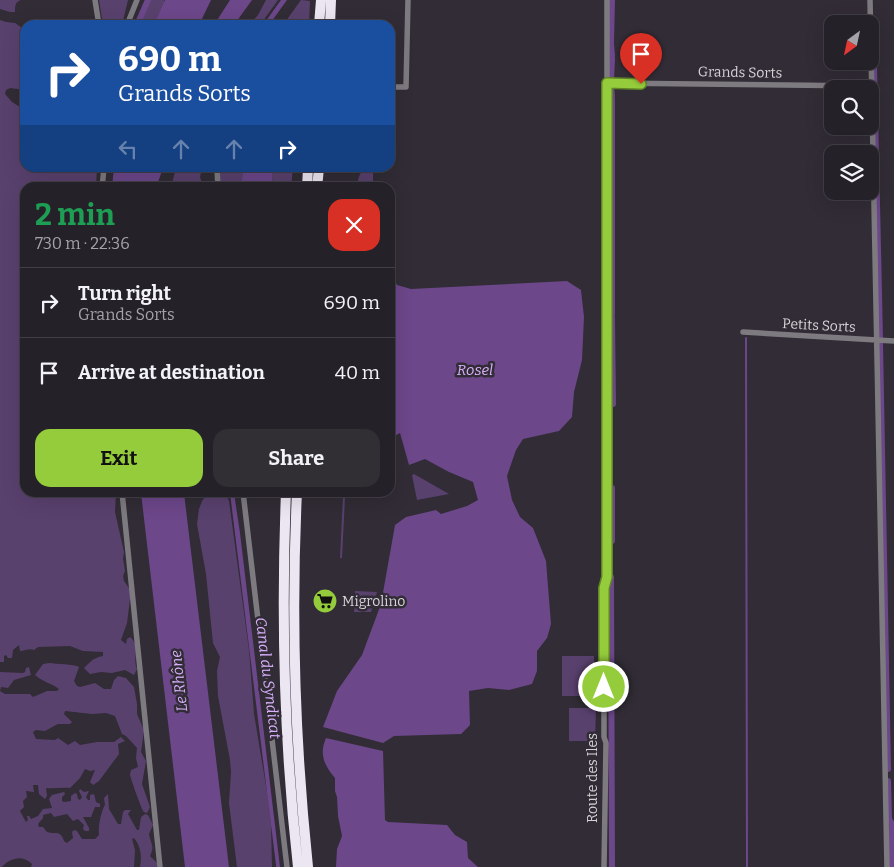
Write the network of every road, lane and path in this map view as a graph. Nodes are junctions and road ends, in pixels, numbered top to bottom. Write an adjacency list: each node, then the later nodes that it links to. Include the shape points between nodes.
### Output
1 (95, 0): 8 (street)
2 (137, 0): 9 (street)
3 (321, 0): 10 (highway)
4 (331, 0): 11 (highway)
5 (408, 0): 15 (street, via 406,87)
6 (607, 0): 13 (street, Route des Iles)
7 (870, 0): 12 (street)
8 (98, 20)
9 (129, 20)
10 (319, 20)
11 (330, 20)
12 (872, 80)
13 (607, 83): 14 (street, Grands Sorts); 28 (street, Route des Iles)
14 (824, 85)
15 (395, 87)
16 (873, 135): 18 (street)
17 (743, 332): 18 (street, Petits Sorts)
18 (876, 340): 19 (street, Petits Sorts); 29 (street)
19 (894, 341)
20 (123, 497): 24 (street)
21 (244, 497): 25 (street)
22 (286, 497): 26 (highway, via 284,658)
23 (296, 497): 27 (highway, via 296,688)
24 (160, 867)
25 (287, 867)
26 (298, 867)
27 (308, 867)
28 (604, 867)
29 (887, 867)

